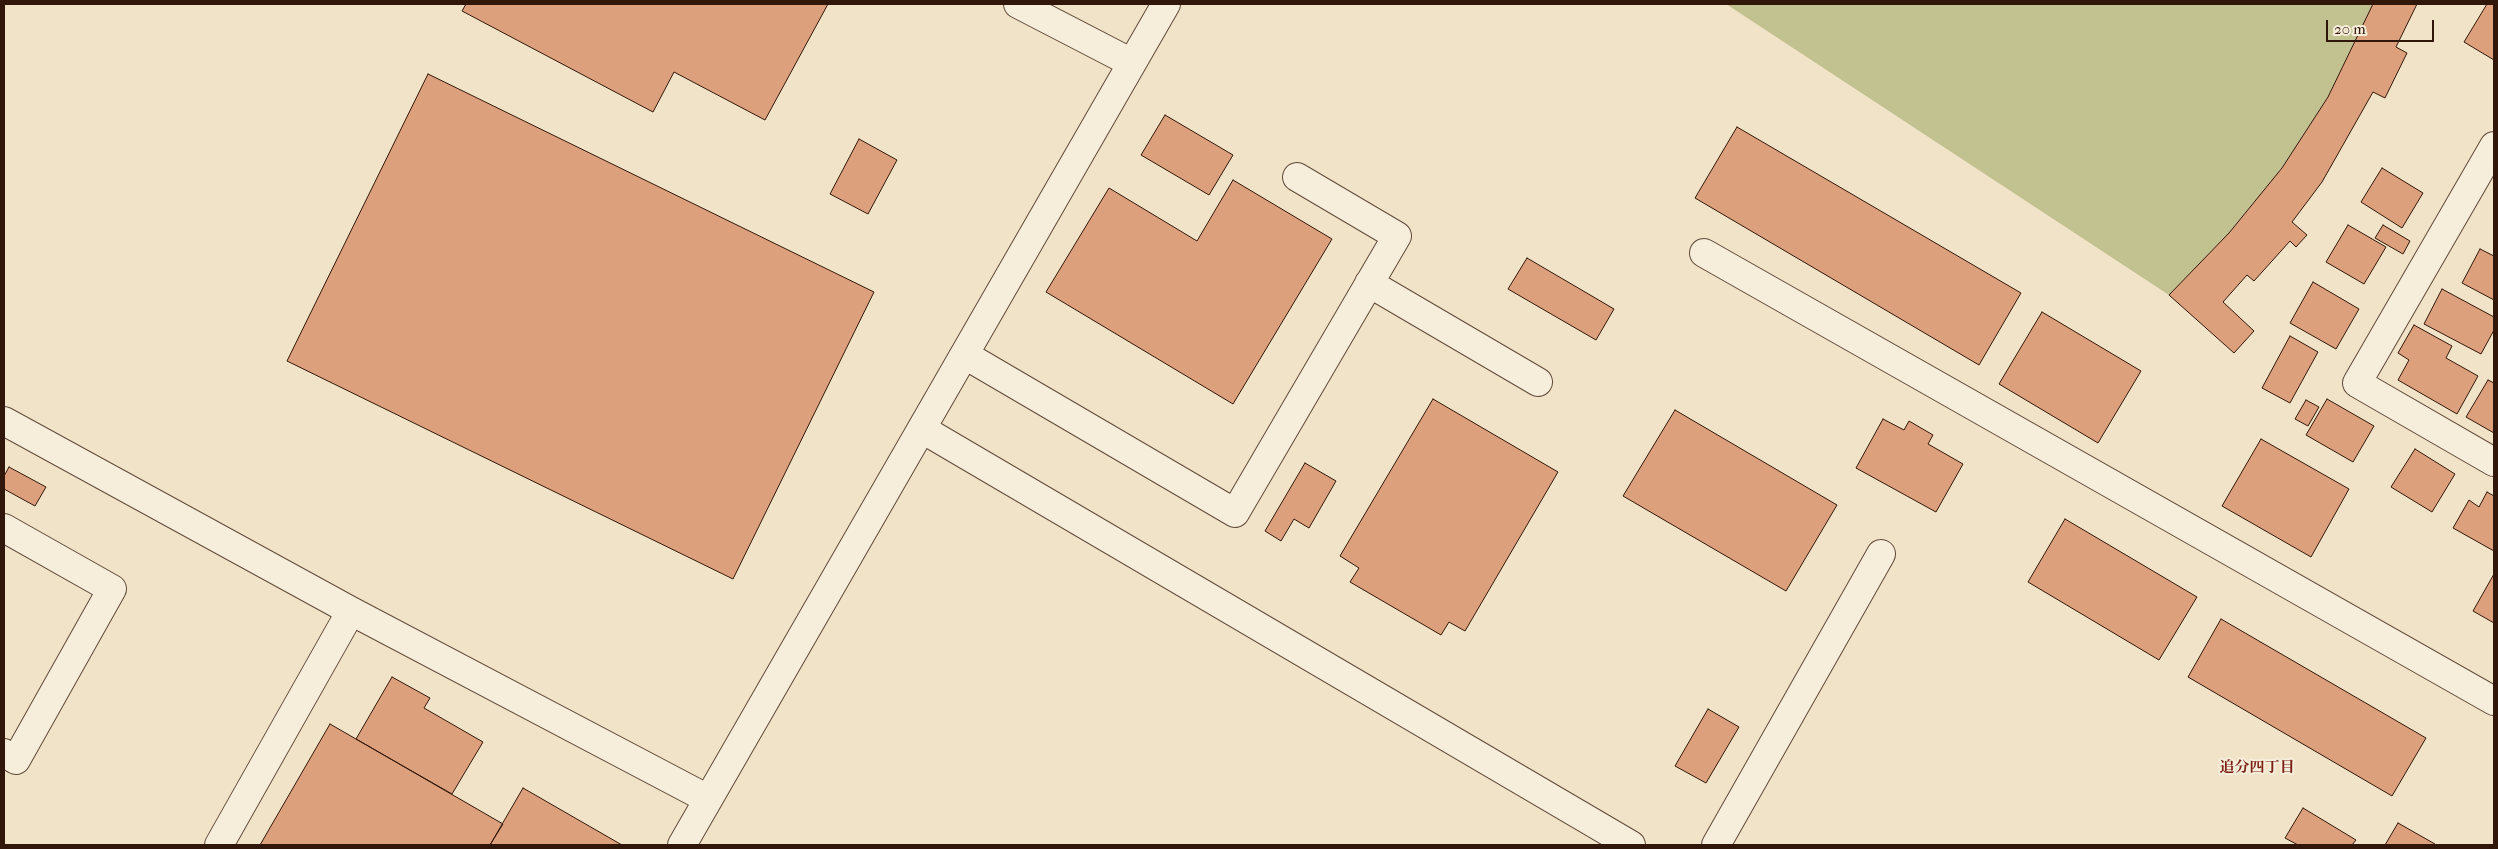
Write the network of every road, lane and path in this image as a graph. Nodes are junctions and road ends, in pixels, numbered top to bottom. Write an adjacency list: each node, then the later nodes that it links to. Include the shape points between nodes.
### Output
1 (1018, 4): 3 (street)
2 (1166, 4): 3 (street)
3 (1132, 64): 8 (street)
4 (2494, 146): 12 (street, via 2356,383)
5 (1297, 177): 7 (street, via 1397,236)
6 (1704, 253): 16 (street)
7 (1369, 283): 8 (street, via 1234,512); 9 (street)
8 (965, 355): 11 (street)
9 (1538, 382)
10 (4, 421): 15 (street)
11 (922, 429): 18 (street); 21 (street)
12 (2494, 462)
13 (4, 528): 17 (street, via 112,589 16,760)
14 (1881, 554): 22 (street)
15 (351, 611): 18 (street); 19 (street)
16 (2494, 701)
17 (4, 753)
18 (708, 799): 20 (street)
19 (219, 845)
20 (682, 845)
21 (1631, 845)
22 (1716, 845)

